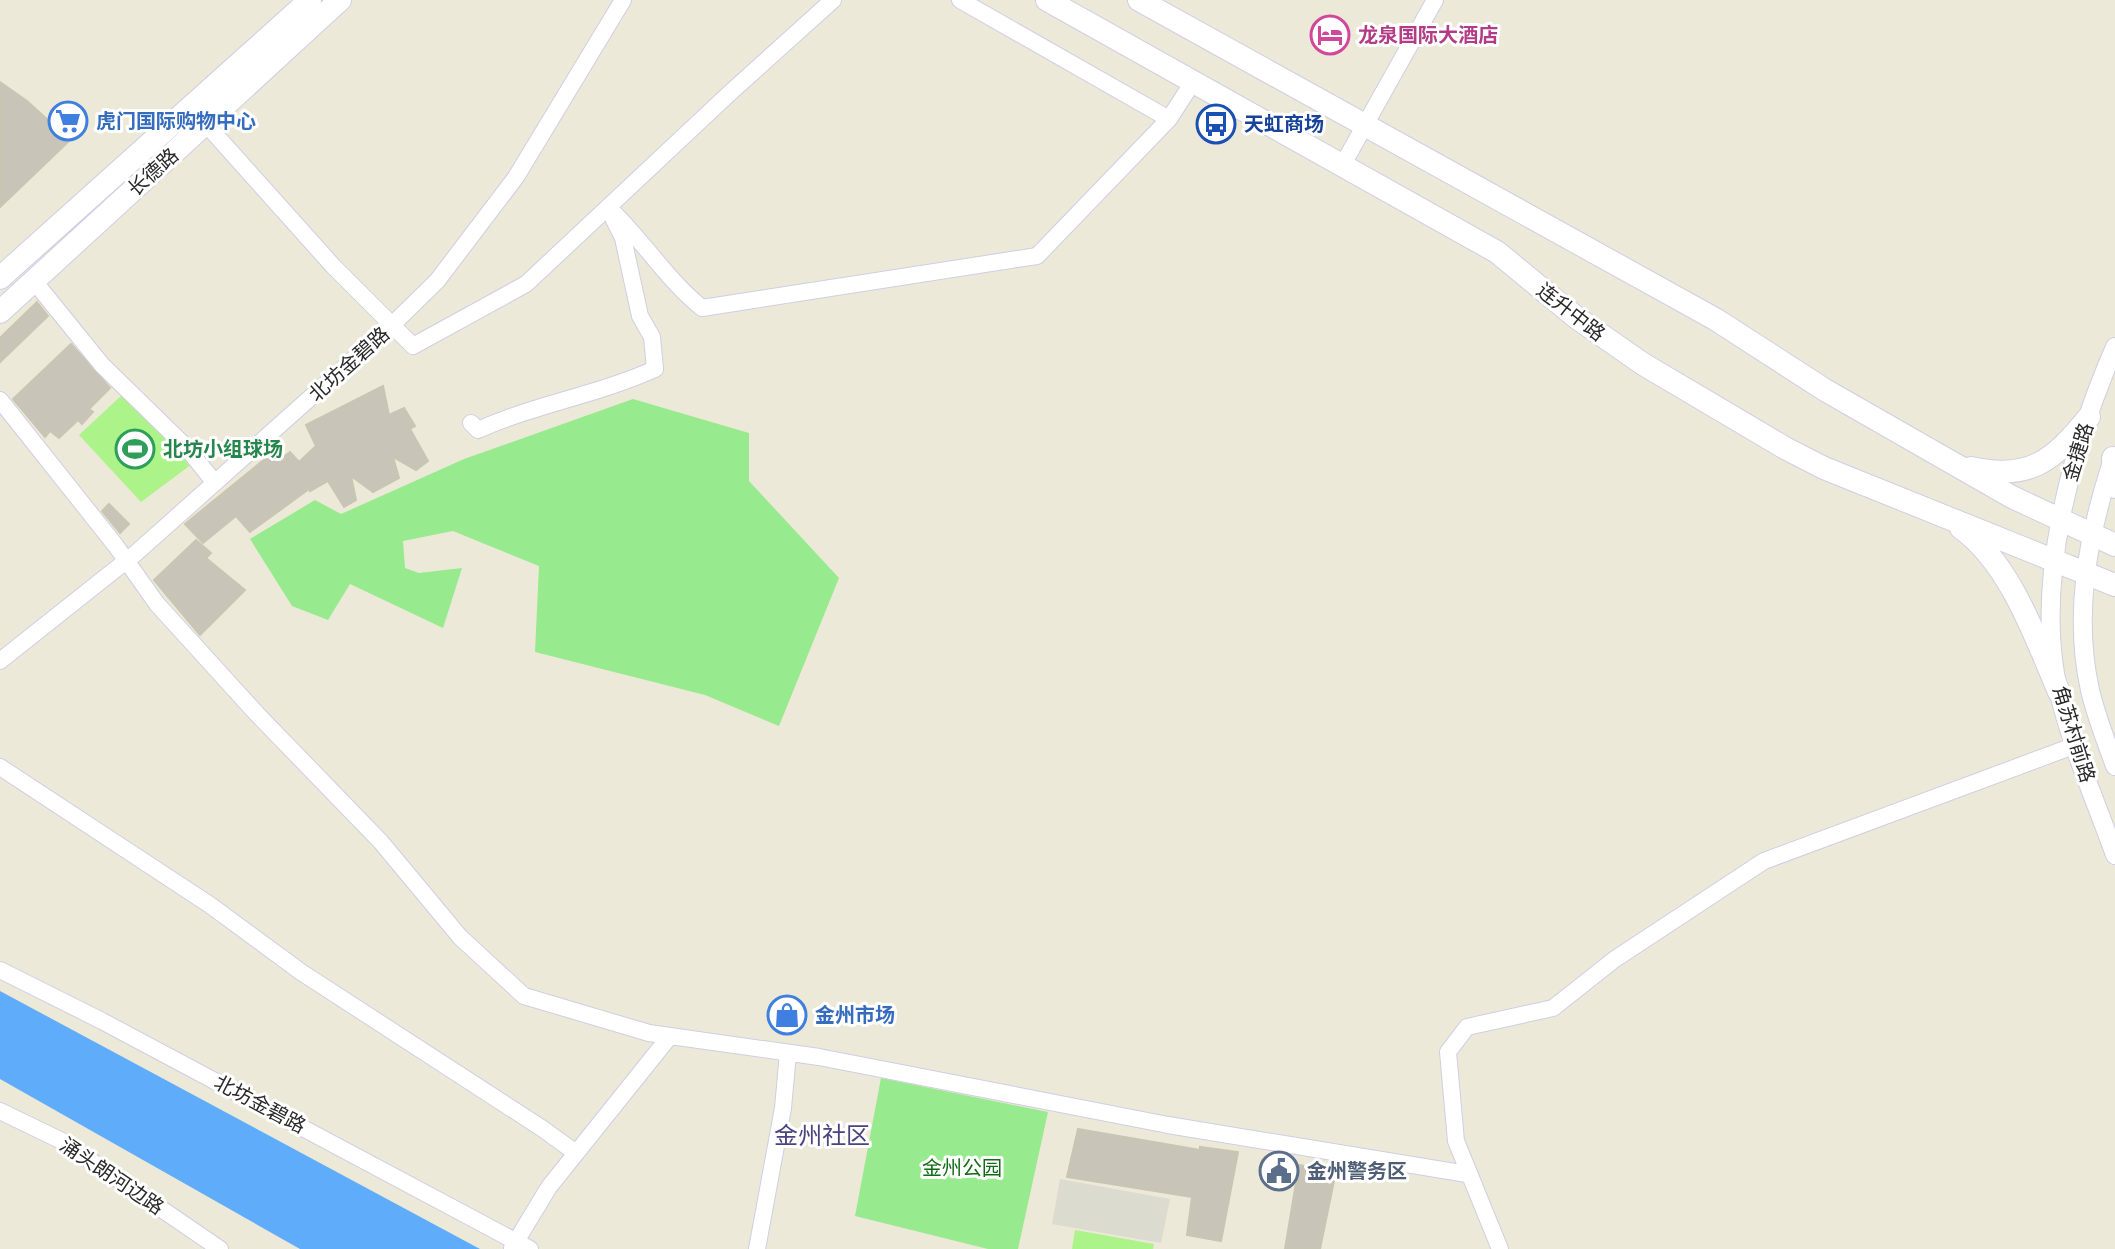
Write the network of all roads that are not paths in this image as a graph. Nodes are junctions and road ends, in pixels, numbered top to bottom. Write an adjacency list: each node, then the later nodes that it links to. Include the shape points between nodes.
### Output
1 (310, 0): 15 (main road, 长德路)
2 (340, 0): 11 (main road, 长德路)
3 (623, 0): 18 (street, 北坊金碧路, via 516,177 437,281)
4 (833, 0): 14 (street)
5 (960, 0): 10 (street)
6 (1047, 0): 9 (main road, 连升中路)
7 (1139, 0): 12 (main road)
8 (1435, 0): 12 (street)
9 (1193, 82): 10 (street); 13 (main road, 连升中路)
10 (1169, 119): 14 (street, via 1037,256 702,308)
11 (206, 124): 16 (main road, 长德路); 18 (street)
12 (1365, 125): 13 (street); 24 (main road, via 1715,319)
13 (1342, 166): 27 (main road, 连升中路, via 1497,252 1617,347 1785,448)
14 (609, 208): 18 (street, via 526,284 489,306 413,346); 22 (street, via 623,238 640,316 652,337 655,369 478,430)
15 (0, 278)
16 (34, 281): 17 (main road, 长德路); 25 (street, via 102,365)
17 (0, 312)
18 (392, 325): 25 (street, 北坊金碧路)
19 (2115, 347): 21 (street, 金捷路)
20 (0, 400): 31 (street)
21 (2089, 417): 24 (main road, via 2070,440 2028,470 2005,473); 28 (street, 金捷路)
22 (471, 423)
23 (2114, 455): 26 (main road); 29 (street, 金捷路)
24 (1954, 464): 28 (main road)
25 (215, 483): 31 (street, 北坊金碧路)
26 (2115, 487)
27 (1947, 518): 32 (main road, 连升中路); 36 (main road, via 1971,535 1995,563)
28 (2061, 520): 29 (main road); 32 (street, 金捷路)
29 (2092, 535): 30 (main road); 33 (street, 金捷路)
30 (2115, 545)
31 (125, 561): 35 (street, 北坊金碧路); 42 (street, via 157,604 502,978 524,996)
32 (2055, 561): 33 (main road, 连升中路); 36 (street, 角苏村前路, via 2053,648)
33 (2085, 573): 34 (main road, 连升中路); 38 (street, 角苏村前路, via 2088,677)
34 (2115, 585)
35 (0, 661)
36 (2059, 692): 37 (street, 角苏村前路)
37 (2076, 745): 40 (street, 角苏村前路); 46 (street, via 1764,861 1615,959 1553,1008 1467,1027 1448,1052 1456,1141)
38 (2115, 766)
39 (0, 767): 45 (street)
40 (2115, 855)
41 (0, 970): 47 (street, 北坊金碧路)
42 (670, 1036): 43 (street); 45 (street)
43 (788, 1053): 46 (street, via 1168,1125); 49 (street)
44 (0, 1111): 48 (street, 涌头朗河边路, via 62,1141)
45 (576, 1153): 47 (street, via 549,1187)
46 (1467, 1174): 50 (street)
47 (519, 1245)
48 (220, 1249)
49 (757, 1249)
50 (1500, 1249)

